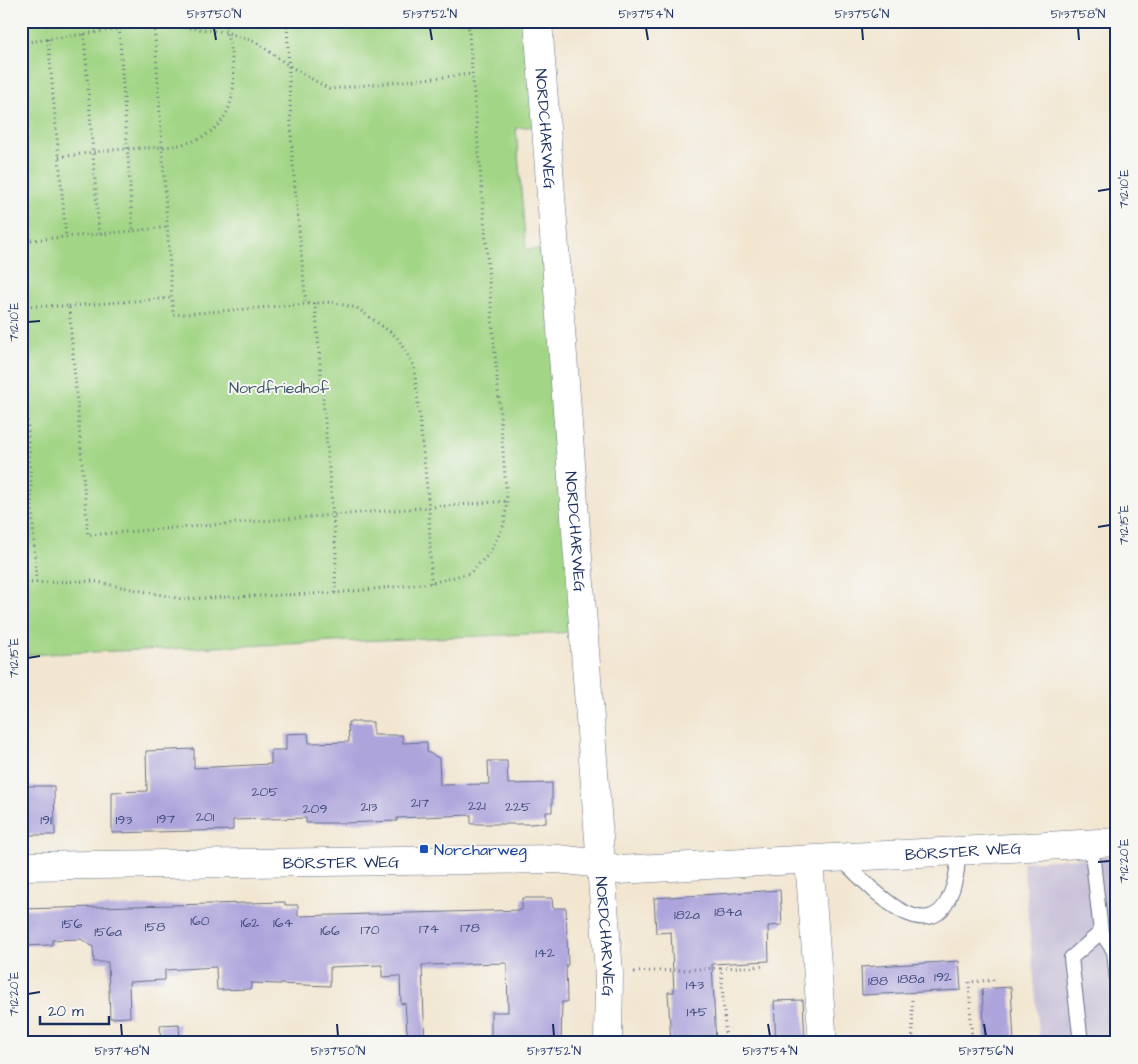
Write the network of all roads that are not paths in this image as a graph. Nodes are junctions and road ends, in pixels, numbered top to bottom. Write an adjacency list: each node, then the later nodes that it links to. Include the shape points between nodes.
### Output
1 (538, 21): 6 (street, NORDCHARWEG)
2 (1104, 842): 3 (street, BÖRSTER WEG); 8 (lane)
3 (958, 851): 4 (street, BÖRSTER WEG); 4 (lane, via 958,871 953,889 944,908 927,918 908,916 885,900)
4 (841, 858): 5 (street, BÖRSTER WEG)
5 (809, 860): 6 (street, BÖRSTER WEG, via 619,870); 11 (street)
6 (600, 864): 7 (street, BÖRSTER WEG, via 558,859); 10 (street, NORDCHARWEG, via 609,973)
7 (21, 866)
8 (1102, 932): 9 (lane, via 1114,950); 12 (lane, via 1071,958)
9 (1117, 980)
10 (608, 1043)
11 (823, 1043)
12 (1081, 1043)

